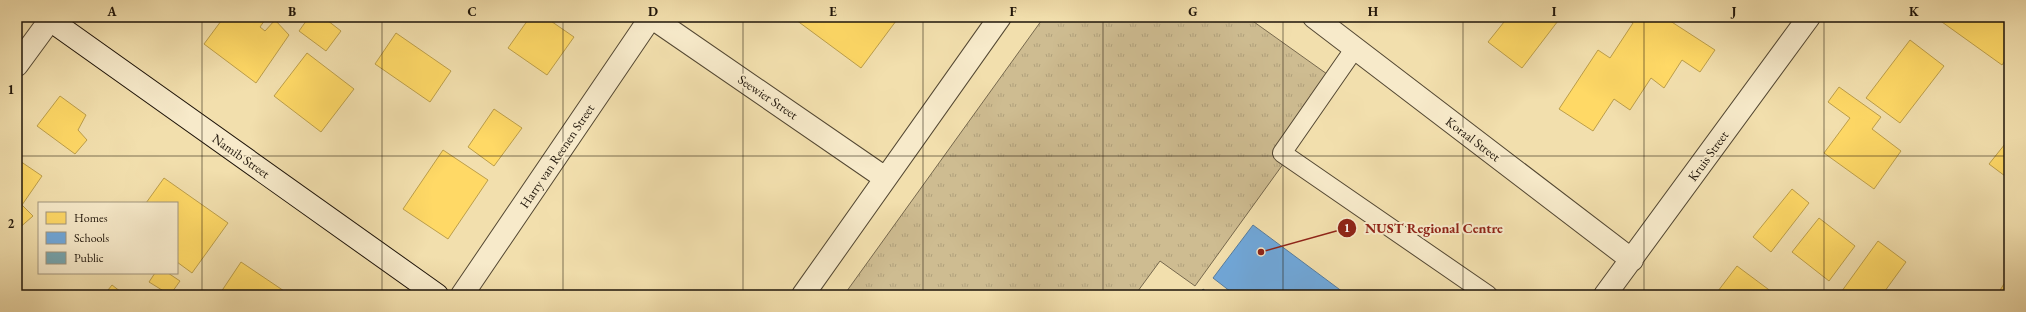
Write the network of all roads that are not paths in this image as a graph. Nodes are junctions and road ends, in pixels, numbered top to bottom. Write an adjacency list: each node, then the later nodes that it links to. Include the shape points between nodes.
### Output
1 (651, 17): 8 (street, Seewier Street); 12 (street, Harry van Reenen Street)
2 (1000, 17): 8 (street)
3 (1314, 17): 6 (street, Koraal Street)
4 (1809, 17): 9 (street, Kruis Street)
5 (48, 19): 7 (street); 11 (street, Namib Street)
6 (1355, 48): 9 (street, Koraal Street); 10 (lane, via 1282,153)
7 (17, 65)
8 (885, 178): 13 (street)
9 (1632, 260): 14 (street, Kruis Street)
10 (1479, 292)
11 (437, 295)
12 (462, 295)
13 (803, 295)
14 (1605, 295)

